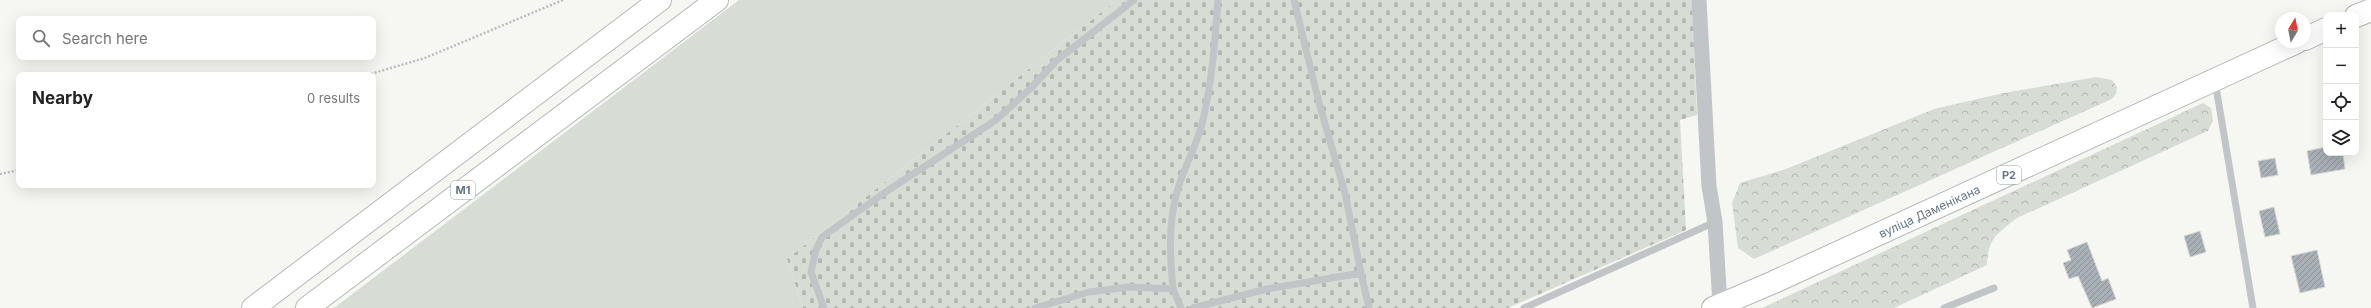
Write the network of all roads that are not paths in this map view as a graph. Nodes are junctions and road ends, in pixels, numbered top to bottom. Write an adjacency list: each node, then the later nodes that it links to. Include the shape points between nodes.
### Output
1 (660, 0): 18 (main road)
2 (717, 0): 19 (main road, М1)
3 (1134, 0): 20 (lane, via 1056,61 996,120 822,237 811,272)
4 (1218, 0): 16 (lane, via 1213,68 1202,125 1177,193 1171,224)
5 (1294, 0): 14 (lane, via 1319,103 1346,193)
6 (1699, 0): 13 (street, via 1709,186)
7 (2371, 10): 8 (main road)
8 (2359, 15)
9 (2323, 30): 10 (main road)
10 (2311, 36)
11 (2284, 48): 12 (main road, вуліца Даменікана / Р2)
12 (2214, 79): 17 (main road, вуліца Даменікана / Р2); 27 (lane)
13 (1715, 222): 17 (street); 25 (lane)
14 (1361, 273): 23 (lane, via 1267,289); 24 (lane)
15 (1994, 288): 26 (lane)
16 (1173, 289): 21 (lane, via 1109,289 1089,292); 22 (lane)
17 (1717, 306)
18 (253, 308)
19 (307, 308)
20 (824, 308)
21 (1035, 308)
22 (1181, 308)
23 (1193, 308)
24 (1369, 308)
25 (1524, 308)
26 (1944, 308)
27 (2253, 308)

